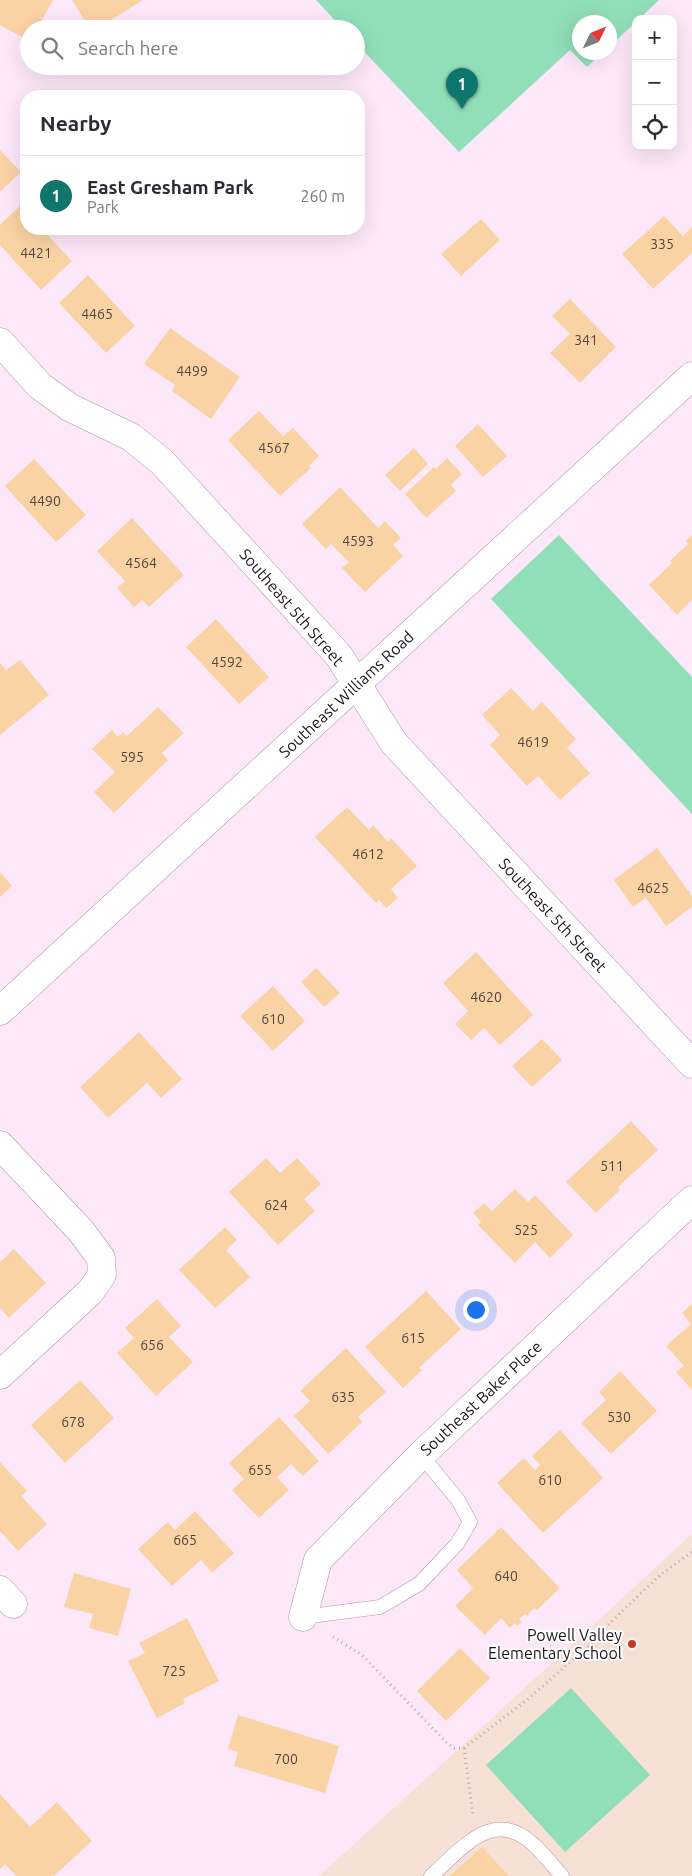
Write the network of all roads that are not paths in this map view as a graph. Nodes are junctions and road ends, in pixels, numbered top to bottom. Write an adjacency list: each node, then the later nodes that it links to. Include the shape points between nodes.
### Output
1 (0, 342): 3 (street, Southeast 5th Street, via 40,386 69,407 131,437 162,462 339,656)
2 (692, 376): 3 (street, Southeast Williams Road)
3 (357, 684): 4 (street, Southeast Williams Road); 5 (street, Southeast 5th Street, via 394,743)
4 (0, 1011)
5 (692, 1064)
6 (0, 1145): 8 (street, via 81,1231 101,1258 102,1275 90,1292)
7 (692, 1200): 9 (street, Southeast Baker Place)
8 (0, 1375)
9 (421, 1454): 10 (street, Southeast Baker Place, via 318,1560); 10 (lane, via 458,1500 470,1522 457,1544 419,1584 380,1606)
10 (303, 1618)
11 (431, 1876): 12 (lane, via 476,1836 504,1828 533,1844)
12 (562, 1876)

